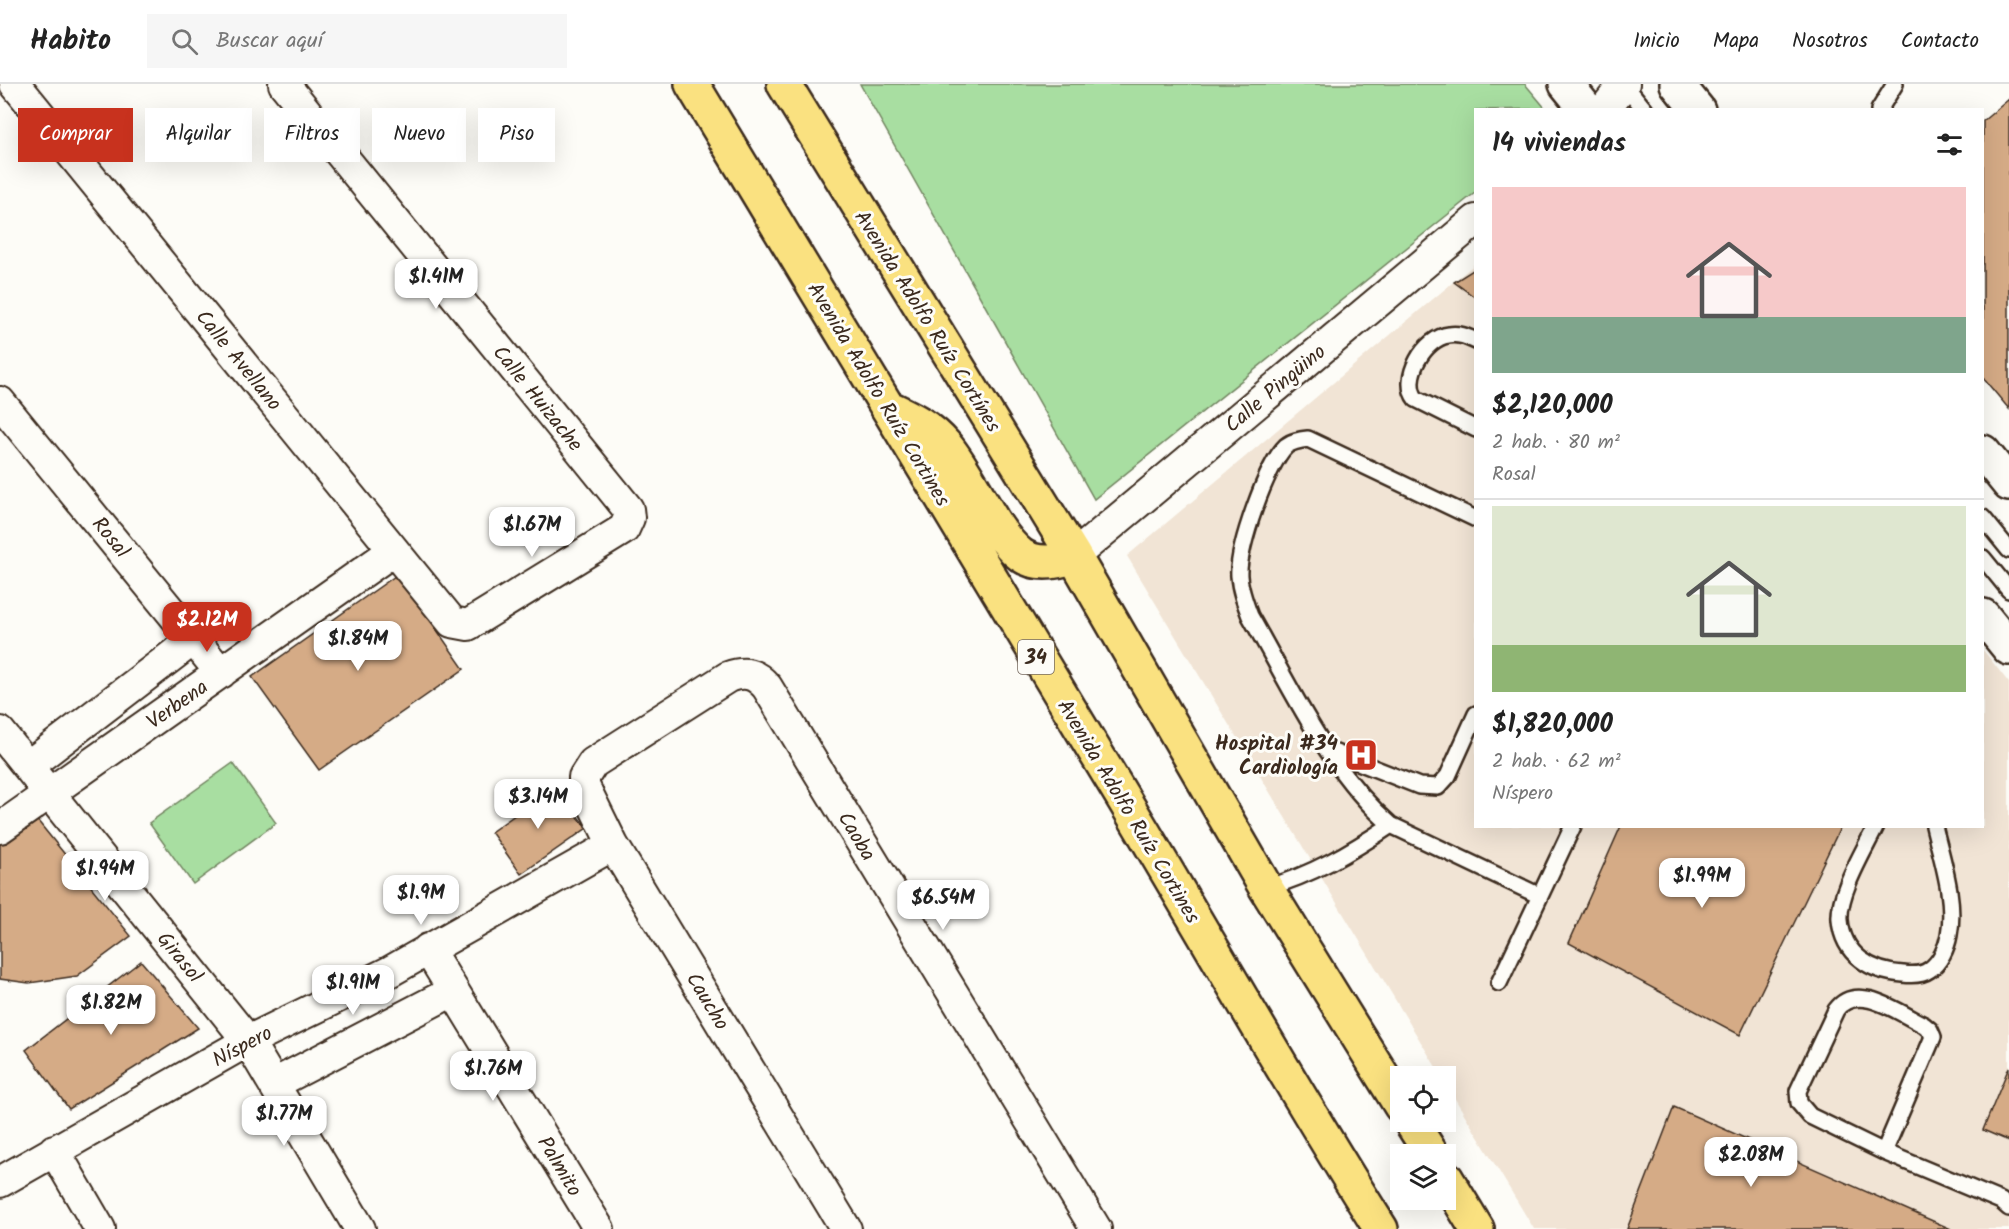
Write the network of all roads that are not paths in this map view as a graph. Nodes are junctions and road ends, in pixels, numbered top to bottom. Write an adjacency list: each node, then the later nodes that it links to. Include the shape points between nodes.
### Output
1 (15, 84): 22 (street, Calle Avellano)
2 (284, 84): 27 (street, Calle Huizache, via 624,504 629,518 624,529)
3 (692, 84): 15 (main road, Avenida Adolfo Ruíz Cortines / 34)
4 (784, 84): 23 (main road, Avenida Adolfo Ruíz Cortínes)
5 (1566, 84): 8 (main road)
6 (1677, 84): 10 (main road)
7 (1895, 84): 11 (lane)
8 (1607, 100): 9 (lane)
9 (1637, 108)
10 (1696, 108)
11 (1880, 108)
12 (1474, 222): 23 (street, Calle Pingüino)
13 (1474, 340): 16 (lane, via 1462,334 1441,337 1425,350 1409,379 1416,399)
14 (0, 402): 28 (street, Rosal)
15 (890, 408): 23 (main road, via 919,422 947,447 1021,555 1044,562); 61 (main road, Avenida Adolfo Ruíz Cortines / 34)
16 (1474, 428)
17 (1984, 453): 18 (main road)
18 (2009, 484)
19 (1474, 518): 33 (lane, via 1308,439 1295,441 1280,454 1254,508 1240,550 1241,594)
20 (1984, 519): 21 (lane)
21 (2009, 550)
22 (393, 551): 27 (street, Calle Avellano, via 452,622); 30 (street, Verbena)
23 (1074, 556): 43 (main road)
24 (1984, 559): 25 (lane)
25 (2009, 590)
26 (1984, 617): 29 (main road)
27 (468, 625)
28 (194, 639): 30 (street, Rosal); 34 (street, Verbena)
29 (2009, 648)
30 (221, 673): 36 (street, Verbena)
31 (1474, 718): 33 (lane, via 1448,776 1438,787 1419,786)
32 (0, 732): 34 (street, Girasol)
33 (1328, 750): 37 (lane, via 1373,810)
34 (28, 766): 36 (street, Girasol)
35 (587, 770): 42 (street, Caucho, via 587,795); 60 (street, Caoba, via 728,677 741,673 759,677)
36 (49, 794): 38 (street, Verbena); 48 (street, Girasol)
37 (1391, 825): 43 (lane, via 1330,863 1295,880); 44 (lane)
38 (0, 828)
39 (1572, 828): 44 (lane)
40 (1875, 828): 41 (lane, via 1842,904 1843,936 1867,966 1891,974 1912,975 1929,971 1939,960 1949,936 1948,885)
41 (1934, 828)
42 (613, 845): 45 (street, Níspero); 59 (street, Caucho)
43 (1266, 888): 50 (main road)
44 (1540, 896): 46 (lane)
45 (429, 949): 47 (street, Palmito); 48 (street, Níspero)
46 (1499, 982)
47 (453, 991): 49 (street); 58 (street, Palmito)
48 (248, 1041): 49 (street, Girasol); 51 (street, Níspero)
49 (274, 1084): 57 (street, Girasol)
50 (1390, 1088)
51 (54, 1150): 53 (street, Níspero); 56 (street)
52 (1884, 1152): 52 (lane, via 1810,1116 1799,1103 1798,1091 1836,1010 1850,998 1866,998 1914,1020 1930,1030 1933,1037); 55 (lane, via 2001,1201)
53 (0, 1182)
54 (1456, 1194): 62 (main road)
55 (2009, 1208)
56 (100, 1229)
57 (360, 1229)
58 (599, 1229)
59 (846, 1229)
60 (1096, 1229)
61 (1381, 1229)
62 (1477, 1229)

